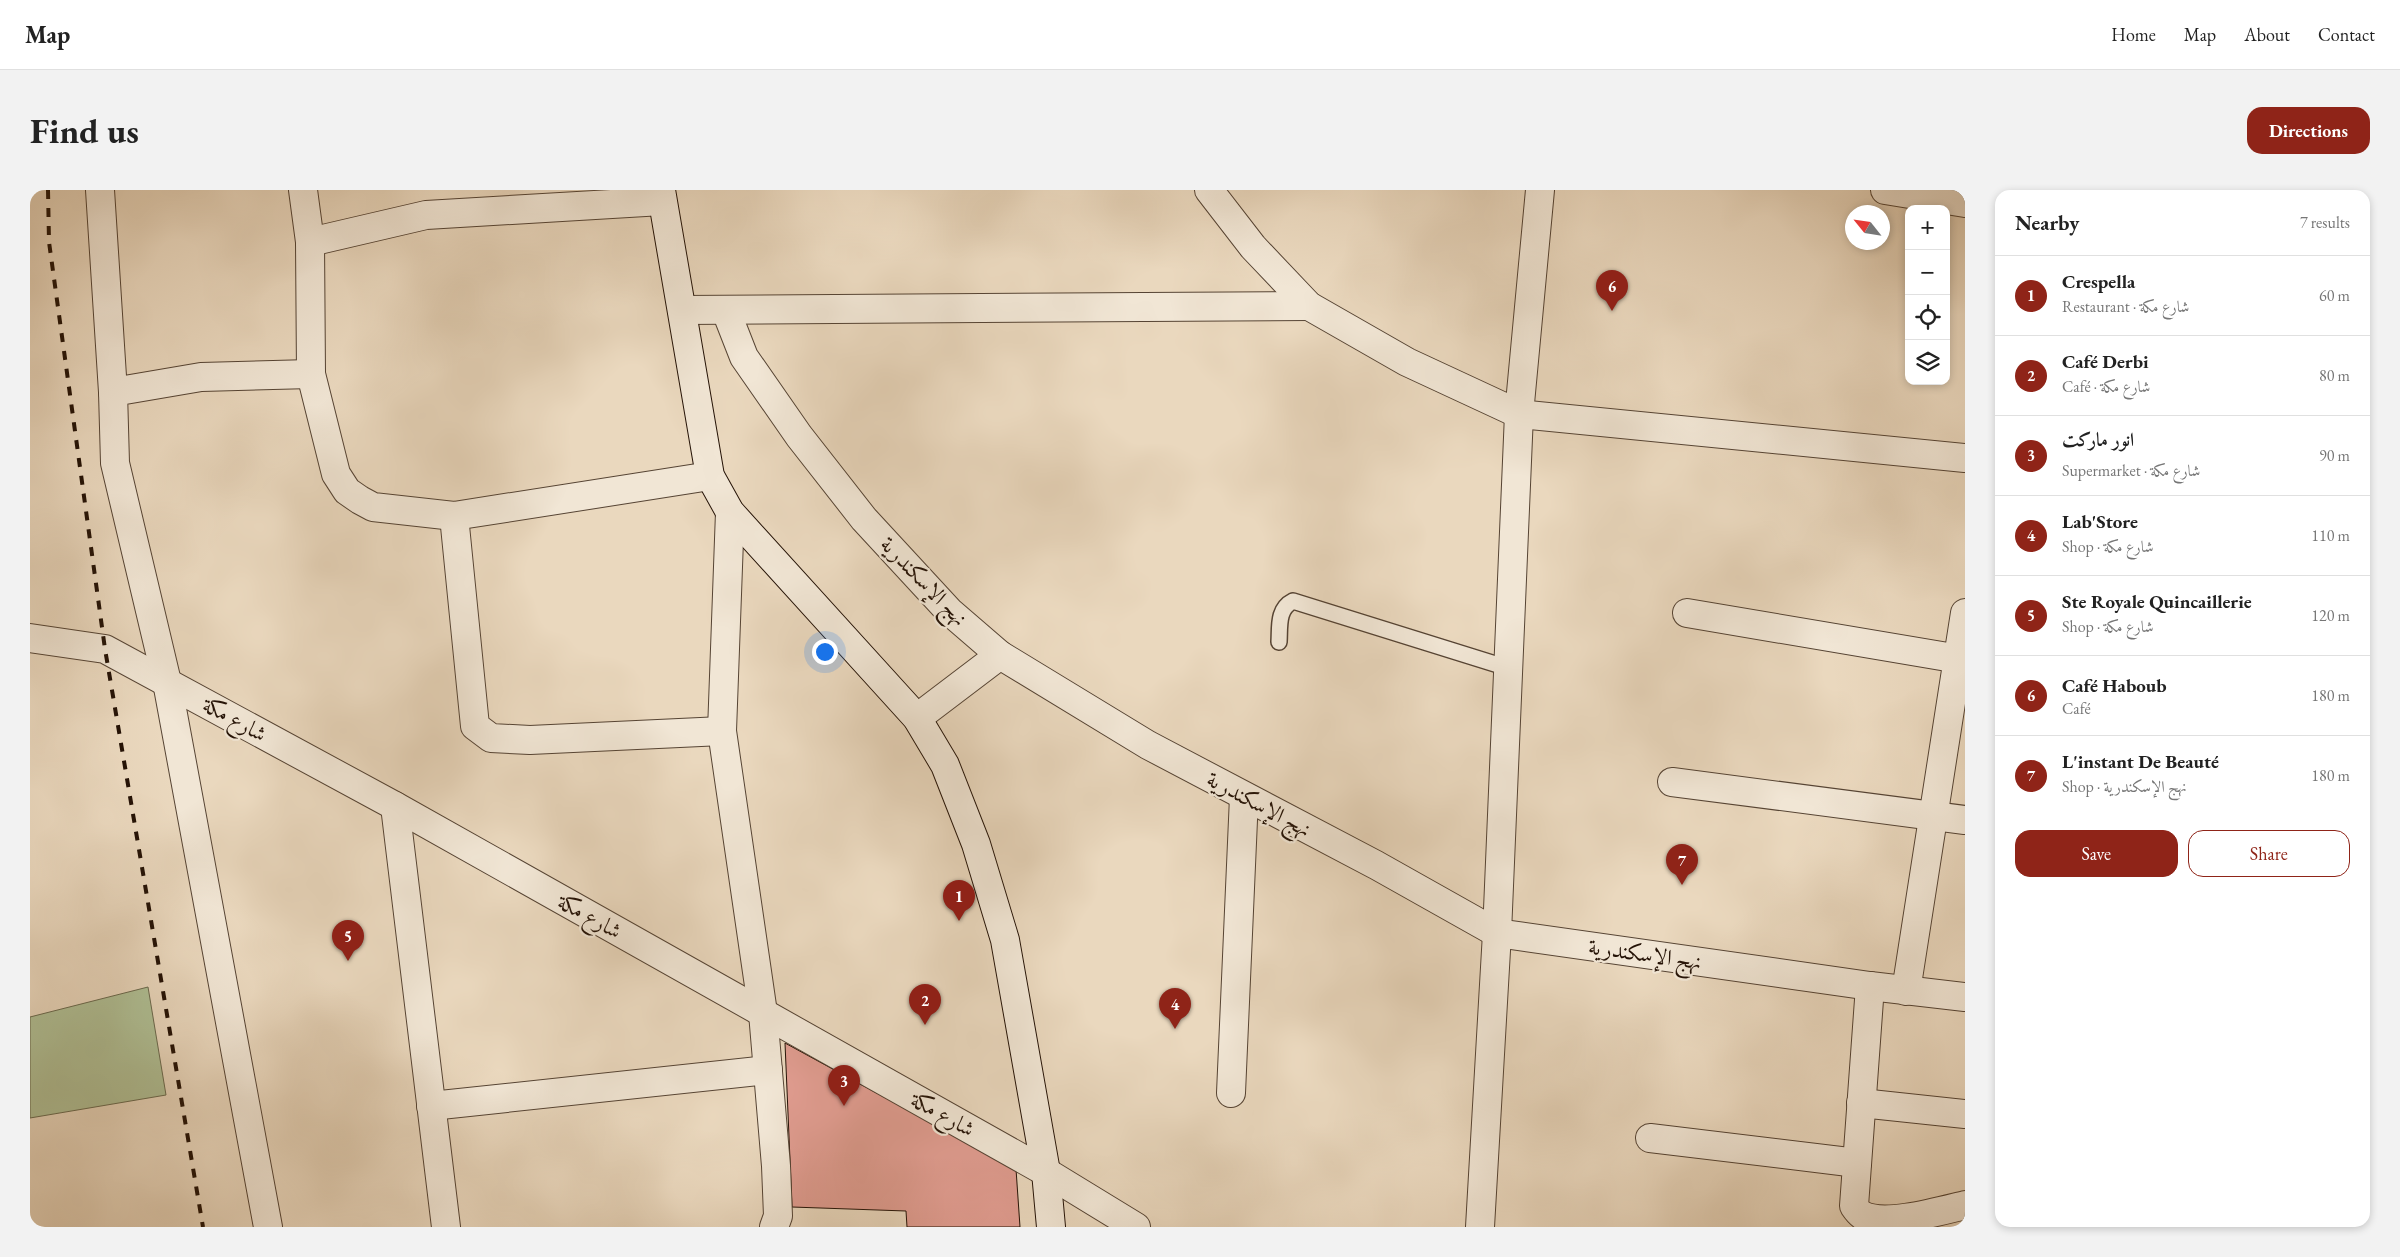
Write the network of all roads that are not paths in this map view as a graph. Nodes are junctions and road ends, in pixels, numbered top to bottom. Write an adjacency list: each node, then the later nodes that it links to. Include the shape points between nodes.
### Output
1 (100, 190): 13 (street)
2 (303, 190): 8 (street)
3 (1209, 190): 9 (street, via 1253,247)
4 (1540, 190): 14 (street)
5 (1885, 190): 7 (street)
6 (662, 196): 8 (street, via 426,215); 10 (street)
7 (1965, 202)
8 (310, 242): 12 (street)
9 (1309, 306): 11 (street); 14 (street, via 1407,362)
10 (682, 310): 11 (street); 16 (street)
11 (726, 310): 23 (street, نهج الإسكندرية, via 744,356 799,436 864,519 949,611)
12 (311, 374): 13 (street, via 201,377); 18 (street, via 336,474 347,491 373,507)
13 (113, 392): 26 (street, via 115,463)
14 (1519, 414): 15 (street); 25 (street)
15 (1965, 458)
16 (710, 476): 17 (street); 18 (street)
17 (730, 512): 27 (street); 28 (street)
18 (454, 516): 28 (street, via 475,726 483,733 491,738 530,740)
19 (1686, 613): 24 (street)
20 (1965, 613): 24 (street)
21 (30, 638): 26 (street, شارع مكة, via 105,649)
22 (1278, 642): 25 (lane, via 1281,612 1293,601)
23 (1000, 655): 27 (street); 30 (street, نهج الإسكندرية, via 1148,745)
24 (1961, 659): 32 (street)
25 (1508, 668): 34 (street)
26 (167, 682): 31 (street, شارع مكة); 48 (street)
27 (917, 718): 46 (street, via 944,765 976,844 1005,940)
28 (722, 731): 38 (street)
29 (1672, 782): 32 (street)
30 (1244, 797): 34 (street, نهج الإسكندرية, via 1376,865); 40 (street)
31 (395, 806): 38 (street, شارع مكة); 42 (street)
32 (1933, 817): 33 (street); 36 (street)
33 (1965, 820)
34 (1497, 933): 35 (street, نهج الإسكندرية); 53 (street)
35 (1870, 986): 36 (street, نهج الإسكندرية); 41 (street)
36 (1906, 991): 37 (street, نهج الإسكندرية)
37 (1965, 997)
38 (763, 1014): 39 (street); 46 (street, شارع مكة)
39 (768, 1070): 42 (street); 50 (street, via 778,1216)
40 (1231, 1093)
41 (1861, 1103): 43 (street); 45 (street)
42 (431, 1106): 49 (street)
43 (1965, 1114)
44 (1650, 1138): 45 (street)
45 (1857, 1163): 47 (street, via 1854,1206 1862,1215 1878,1219 1913,1219)
46 (1046, 1172): 51 (street); 52 (street, شارع مكة)
47 (1965, 1205)
48 (268, 1227)
49 (446, 1227)
50 (774, 1227)
51 (1051, 1227)
52 (1136, 1227)
53 (1480, 1227)

